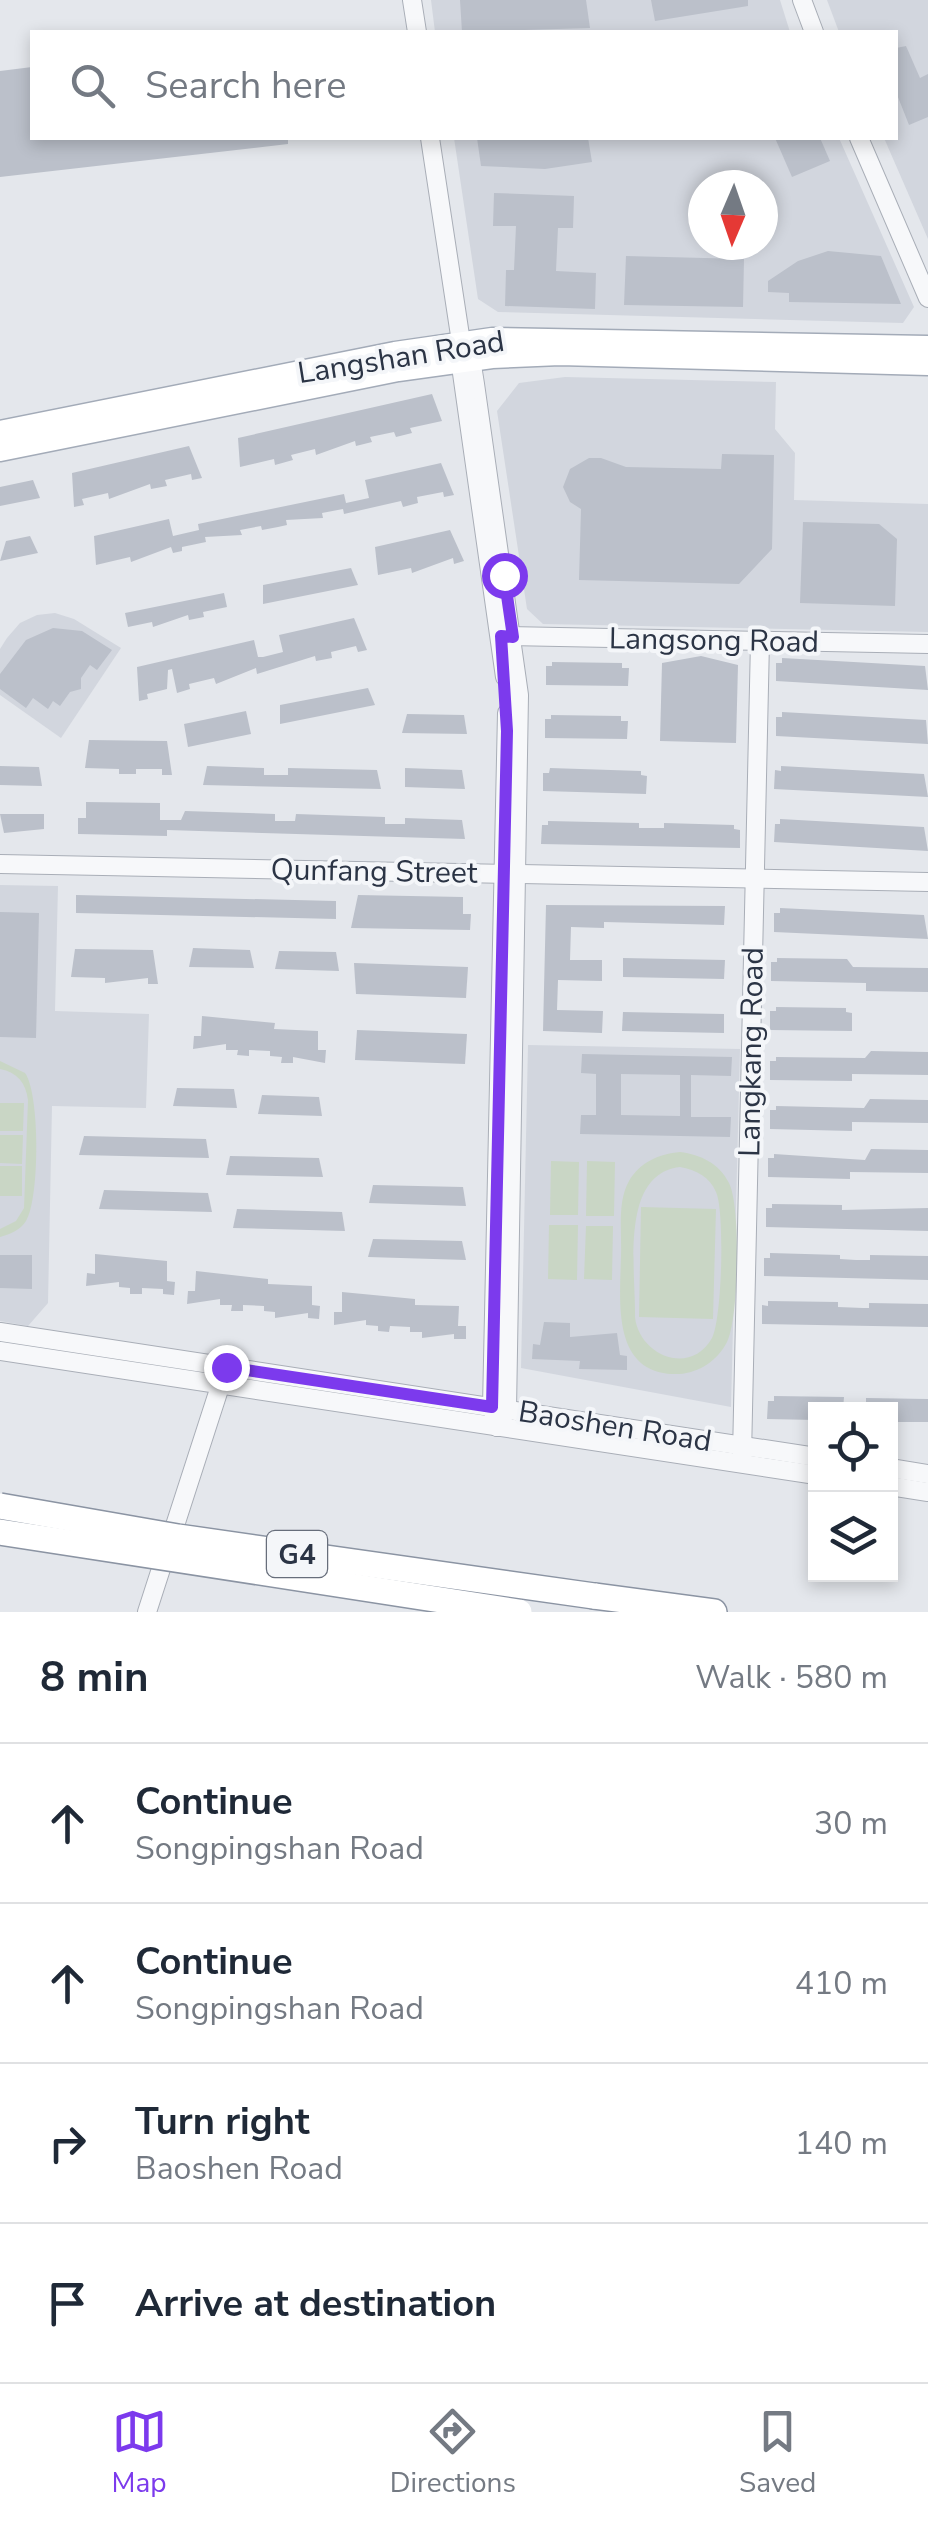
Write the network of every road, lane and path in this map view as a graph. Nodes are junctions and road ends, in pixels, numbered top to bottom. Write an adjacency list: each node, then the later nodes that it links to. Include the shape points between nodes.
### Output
1 (412, 0): 3 (street)
2 (802, 0): 4 (street)
3 (416, 30)
4 (813, 30)
5 (430, 140): 9 (street)
6 (860, 140): 7 (street)
7 (928, 298)
8 (928, 346): 9 (main road, Langshan Road, via 560,338)
9 (463, 354): 10 (main road, Langshan Road); 11 (main road, Langshan Road); 12 (main road, Langshan Road); 13 (street)
10 (928, 364)
11 (0, 432)
12 (0, 450)
13 (507, 637): 14 (street, Langsong Road); 17 (street)
14 (760, 641): 15 (street, Langsong Road); 18 (street, Langkang Road)
15 (928, 644)
16 (0, 864): 17 (street, Qunfang Street)
17 (510, 874): 18 (street, Qunfang Street); 23 (street)
18 (755, 879): 19 (street, Qunfang Street); 24 (street, Langkang Road)
19 (928, 882)
20 (0, 1332): 22 (street, Baoshen Road)
21 (0, 1351): 22 (street, Baoshen Road)
22 (223, 1376): 23 (street, Baoshen Road); 33 (street)
23 (499, 1414): 24 (street, Baoshen Road)
24 (742, 1455): 25 (street, Baoshen Road); 27 (street, Baoshen Road)
25 (808, 1457)
26 (898, 1469): 28 (street)
27 (808, 1473)
28 (928, 1474)
29 (898, 1487): 30 (street)
30 (928, 1492)
31 (0, 1506): 35 (highway, G4, bridge)
32 (0, 1532): 34 (highway, G4, bridge)
33 (148, 1612)
34 (519, 1612)
35 (714, 1612)

